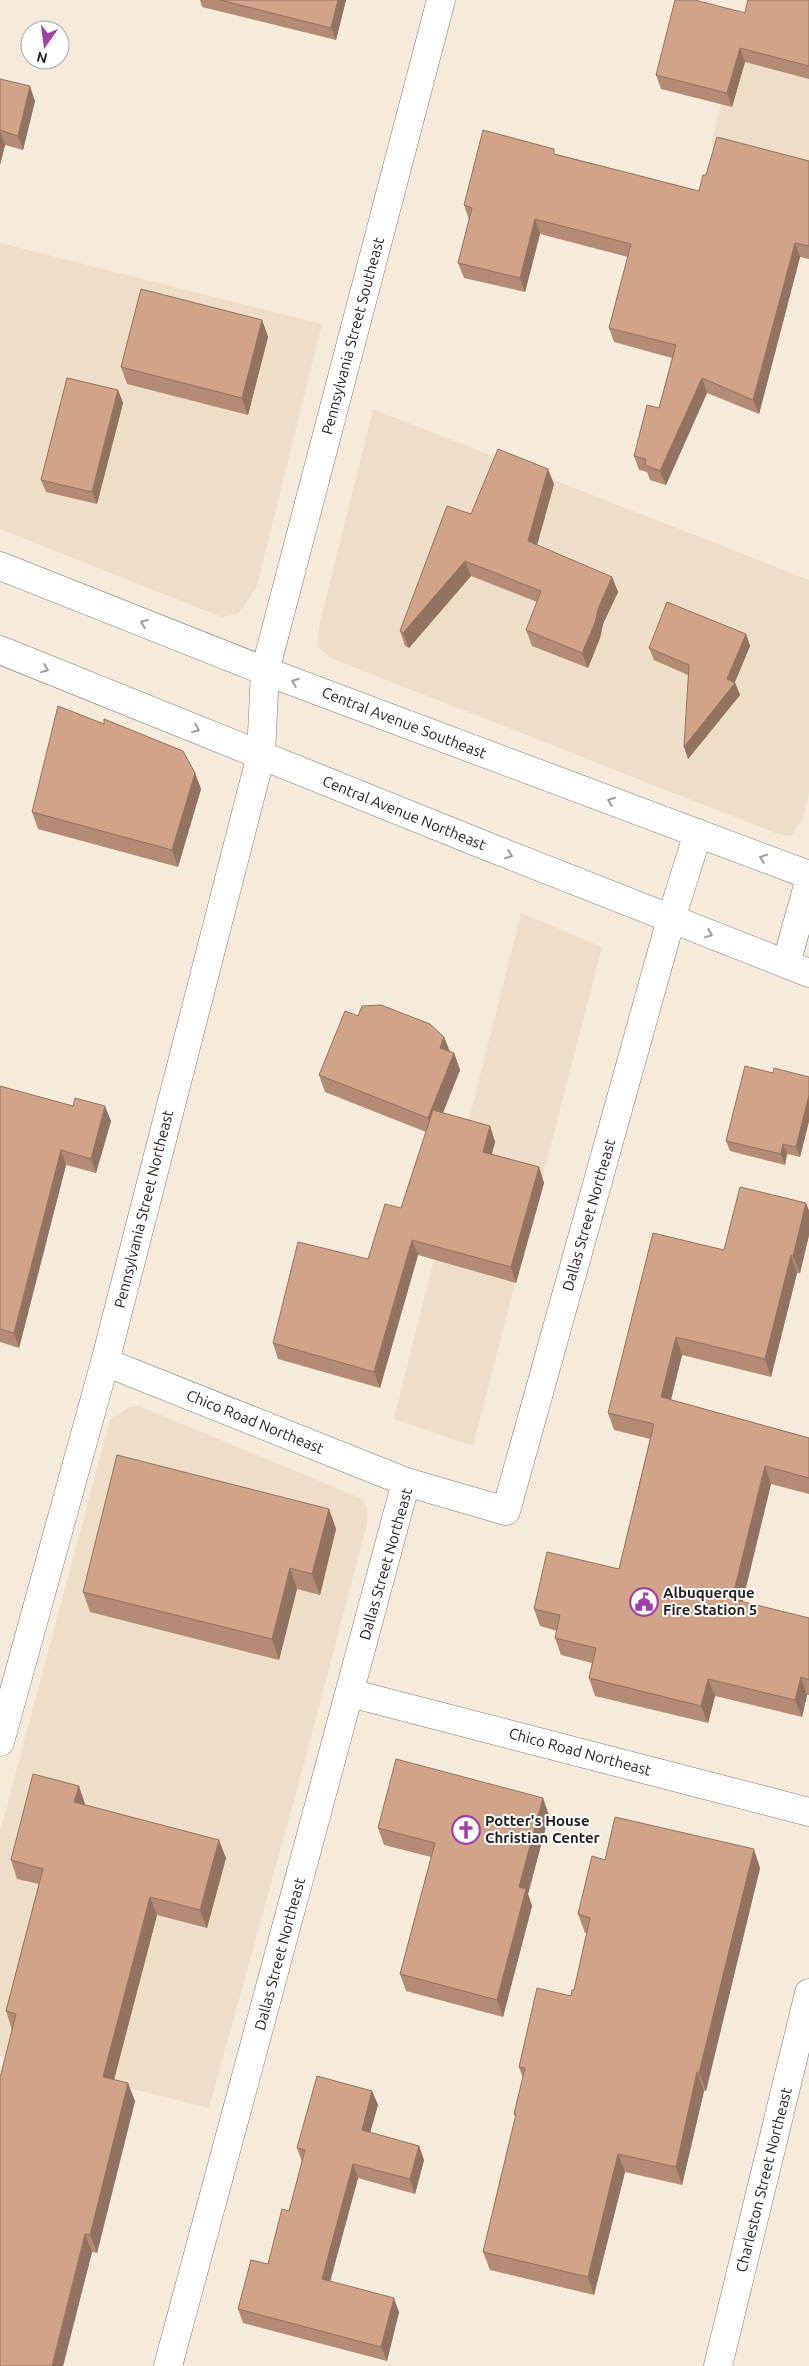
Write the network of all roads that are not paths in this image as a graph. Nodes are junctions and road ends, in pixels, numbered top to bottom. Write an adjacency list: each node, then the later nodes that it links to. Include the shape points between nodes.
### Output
1 (441, 0): 4 (street, Pennsylvania Street Southeast)
2 (0, 566): 4 (street, Central Avenue Southeast, one-way to 2)
3 (0, 650): 5 (street, Central Avenue Northeast, one-way to 5)
4 (265, 671): 5 (street, Pennsylvania Street Northeast); 6 (street, Central Avenue Southeast, one-way to 4)
5 (261, 755): 9 (street, Central Avenue Northeast, one-way to 9); 11 (street, Pennsylvania Street Northeast)
6 (698, 833): 7 (street, Central Avenue Southeast, one-way to 6); 9 (street, Dallas Street Northeast)
7 (809, 875)
8 (809, 882): 10 (street)
9 (671, 918): 10 (street, Central Avenue Northeast, one-way to 10); 12 (street, Dallas Street Northeast, via 506,1511)
10 (798, 969)
11 (105, 1362): 12 (street, Chico Road Northeast); 13 (street, Pennsylvania Street Northeast)
12 (406, 1482): 14 (street, Dallas Street Northeast)
13 (7, 1691): 15 (street, Pennsylvania Street Northeast)
14 (350, 1693): 16 (street, Chico Road Northeast); 18 (street, Dallas Street Northeast)
15 (0, 1742)
16 (809, 1812)
17 (809, 1993): 19 (street, Charleston Street Northeast)
18 (168, 2366)
19 (718, 2366)

